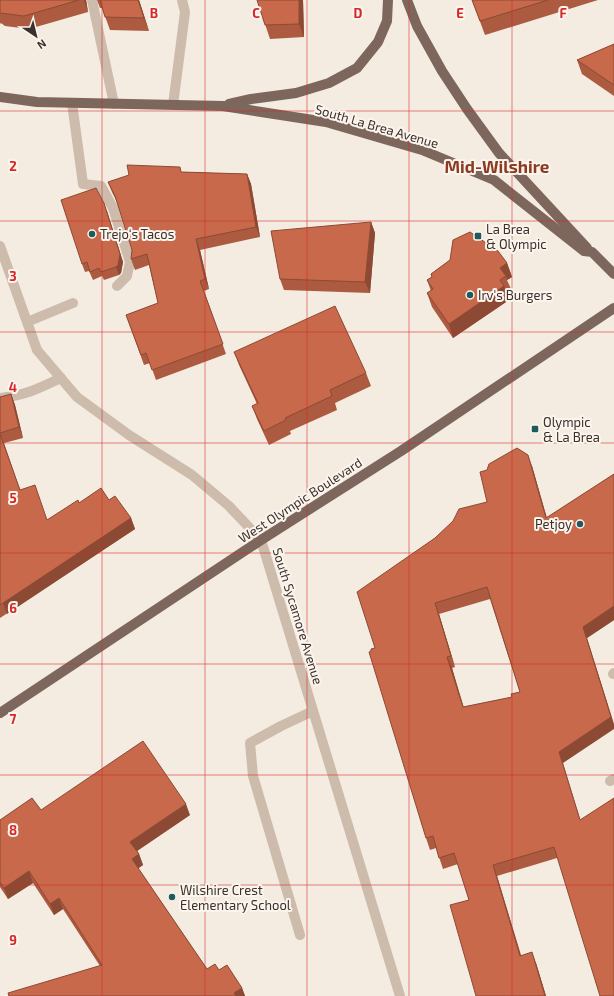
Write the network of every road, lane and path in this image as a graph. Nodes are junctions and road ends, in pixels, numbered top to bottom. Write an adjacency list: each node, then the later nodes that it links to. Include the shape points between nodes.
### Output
1 (92, 0): 7 (street)
2 (182, 0): 8 (street, via 185,12)
3 (388, 0): 9 (main road, via 387,21 378,42 357,68 329,83 296,93 251,99)
4 (407, 0): 11 (main road, via 417,26 442,71 472,115 500,153)
5 (0, 97): 6 (main road, South La Brea Avenue)
6 (72, 103): 7 (main road, South La Brea Avenue); 13 (street, via 83,184 101,186 113,208 130,262 127,276)
7 (114, 104): 8 (main road, South La Brea Avenue)
8 (173, 105): 9 (main road, South La Brea Avenue)
9 (224, 106): 11 (main road, South La Brea Avenue, via 326,122 422,150 494,180 584,251)
10 (0, 246): 16 (street, South Sycamore Avenue)
11 (592, 252): 12 (main road, South La Brea Avenue)
12 (614, 274)
13 (118, 286)
14 (73, 303): 16 (street)
15 (614, 308): 19 (main road, West Olympic Boulevard, via 401,451)
16 (26, 322): 17 (street, South Sycamore Avenue, via 36,350)
17 (61, 378): 18 (street, via 30,393); 19 (street, South Sycamore Avenue, via 77,397 129,435 192,475 230,506)
18 (0, 398)
19 (261, 540): 20 (street, South Sycamore Avenue); 21 (main road, West Olympic Boulevard)
20 (313, 711): 22 (street, via 250,743 253,776); 23 (street, South Sycamore Avenue)
21 (0, 713)
22 (300, 935)
23 (400, 996)

